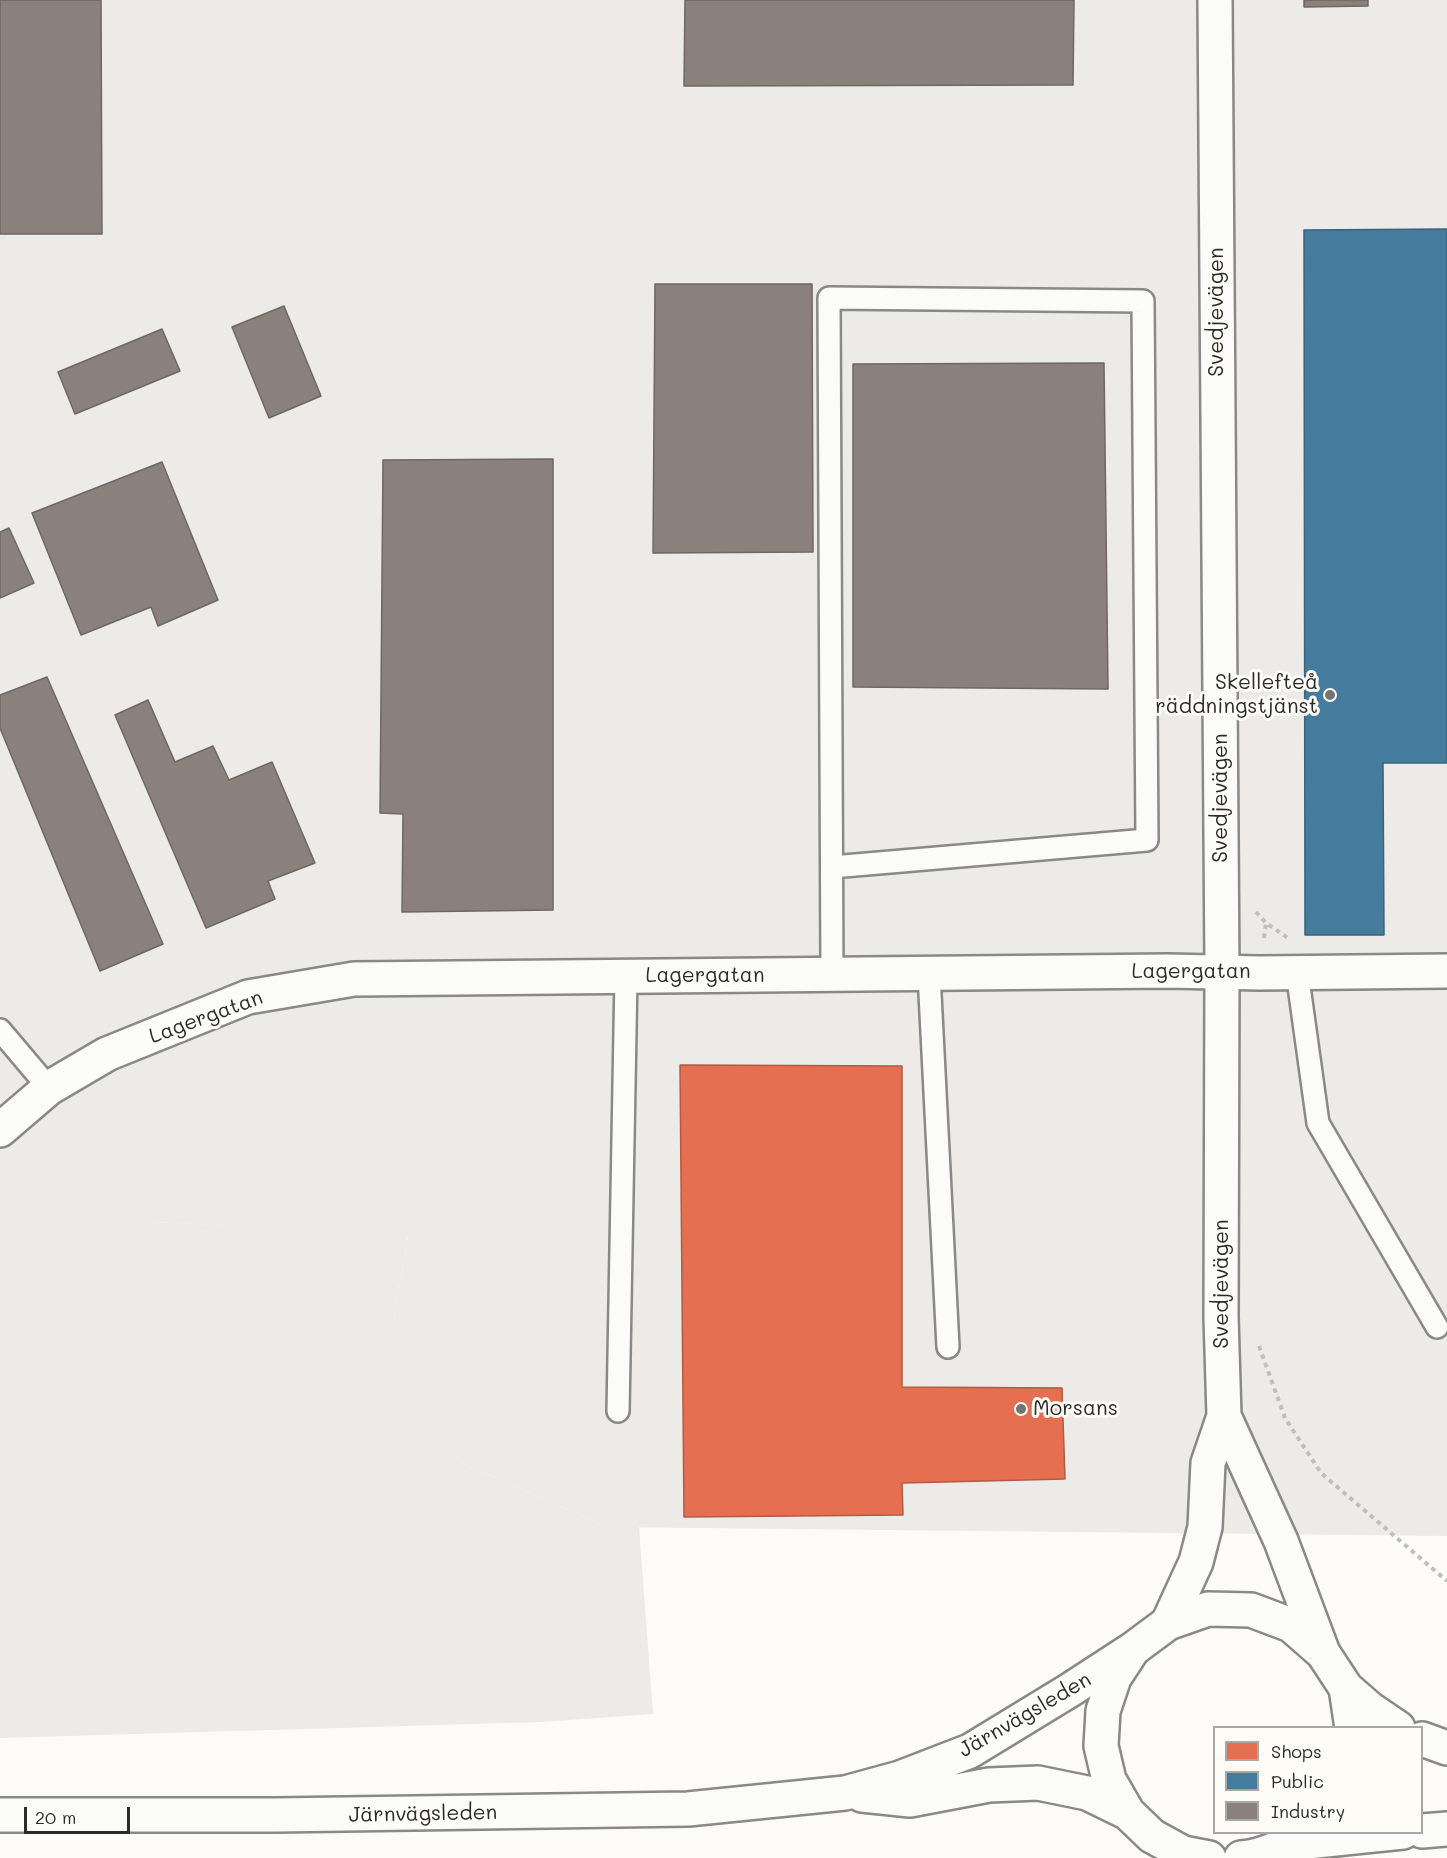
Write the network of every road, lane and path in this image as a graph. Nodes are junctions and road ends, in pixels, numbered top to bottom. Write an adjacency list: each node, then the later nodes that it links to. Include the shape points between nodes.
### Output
1 (1215, 0): 6 (street, Svedjevägen)
2 (832, 867): 2 (lane, via 829,298 1143,301 1147,840); 11 (lane)
3 (1251, 907): 4 (path)
4 (1266, 923): 5 (path); 9 (path)
5 (1292, 941)
6 (1222, 971): 9 (street, Lagergatan); 10 (street, Lagergatan); 20 (street, Svedjevägen)
7 (1447, 971): 8 (street, Lagergatan)
8 (1297, 972): 9 (street, Lagergatan); 16 (lane, via 1318,1123)
9 (1260, 973)
10 (929, 974): 11 (street, Lagergatan); 18 (lane)
11 (832, 975): 12 (street, Lagergatan)
12 (626, 976): 14 (street, Lagergatan, via 354,979 248,997 107,1054); 19 (lane)
13 (0, 1030): 14 (lane)
14 (49, 1088): 15 (street, Lagergatan)
15 (0, 1131)
16 (1437, 1327)
17 (1258, 1336): 21 (path, via 1285,1418 1321,1473)
18 (948, 1347)
19 (618, 1411)
20 (1224, 1416): 22 (street, Svedjevägen, via 1209,1463 1205,1527 1196,1562); 24 (street, Svedjevägen, via 1281,1541)
21 (1447, 1581)
22 (1168, 1623): 23 (street, Järnvägsleden); 24 (street, via 1208,1609 1251,1610 1290,1625)
23 (1133, 1649): 30 (street, Järnvägsleden, via 970,1751 900,1778); 31 (street, via 1114,1678 1103,1711 1101,1746 1109,1780)
24 (1323, 1653): 25 (street)
25 (1346, 1688): 26 (street); 27 (street)
26 (1352, 1726)
27 (1395, 1726)
28 (1423, 1739): 29 (street)
29 (1447, 1748)
30 (845, 1793): 31 (street, Järnvägsleden, via 910,1800 989,1785 1038,1783 1087,1793); 32 (street, Järnvägsleden, via 688,1809)
31 (1128, 1813): 37 (street)
32 (0, 1815)
33 (1447, 1829): 34 (street)
34 (1423, 1831)
35 (1381, 1834): 36 (street)
36 (1295, 1838): 39 (street)
37 (1156, 1847): 38 (street)
38 (1209, 1858)
39 (1250, 1858)

